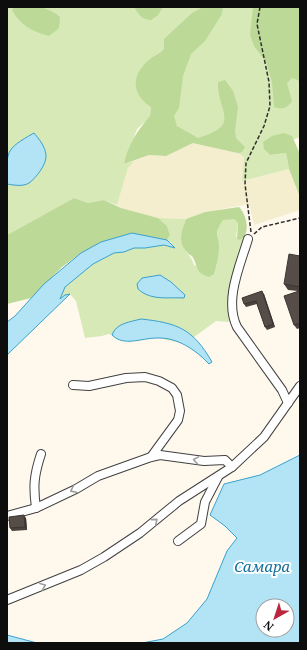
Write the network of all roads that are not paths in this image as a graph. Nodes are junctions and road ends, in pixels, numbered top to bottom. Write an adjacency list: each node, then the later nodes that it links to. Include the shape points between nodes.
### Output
1 (248, 239): 4 (street, via 237,276 231,307 232,317 282,390)
2 (73, 385): 6 (street, via 89,386 126,378 145,377 172,388 177,395 180,411 178,420)
3 (300, 386): 4 (street)
4 (288, 403): 7 (street, via 264,437)
5 (41, 454): 9 (street, via 34,475)
6 (151, 457): 7 (street, one-way to 6, via 225,460 204,461 160,455); 9 (street, one-way to 9, via 98,476)
7 (232, 467): 8 (street)
8 (218, 476): 11 (street, via 205,502 201,524); 12 (street, one-way to 8, via 81,570 104,557 140,533 179,501)
9 (36, 508): 10 (street)
10 (7, 516)
11 (178, 541)
12 (7, 600)

